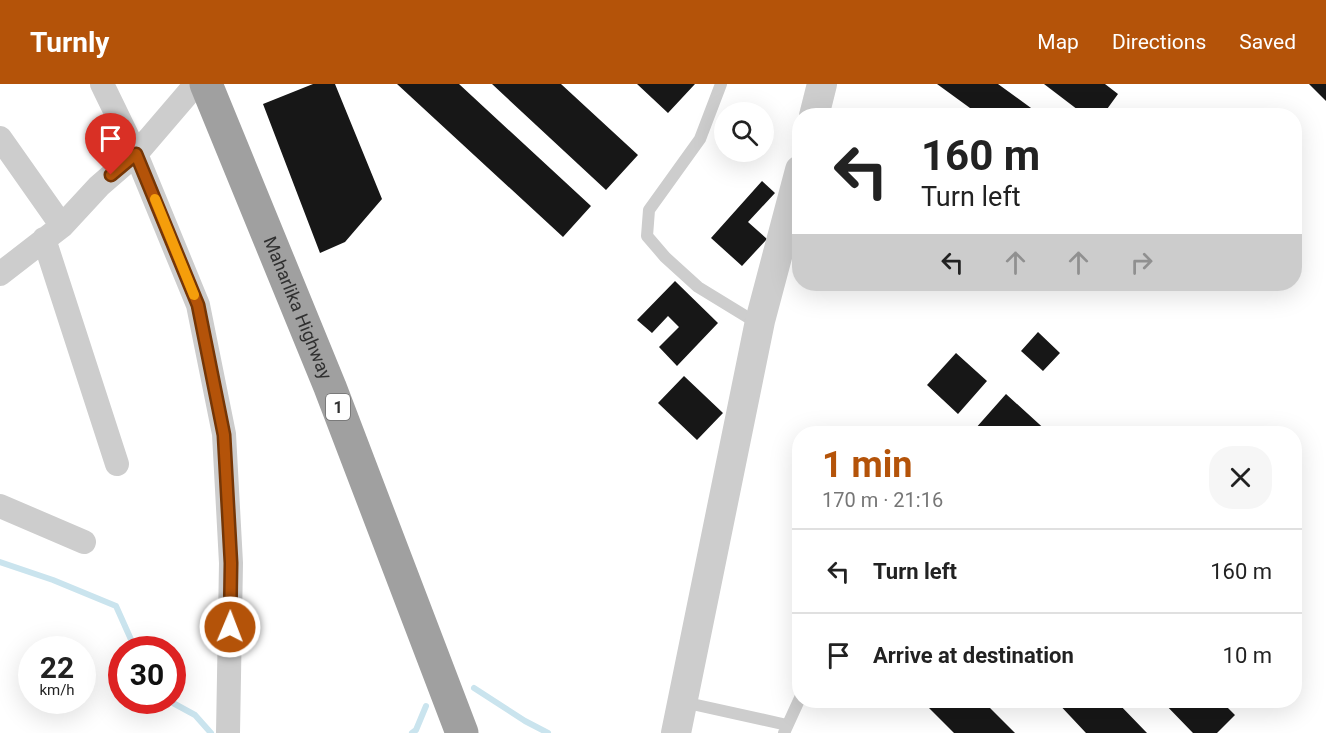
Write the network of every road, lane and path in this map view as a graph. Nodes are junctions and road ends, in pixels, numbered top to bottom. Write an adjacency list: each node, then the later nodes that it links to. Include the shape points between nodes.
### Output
1 (102, 84): 8 (street)
2 (196, 84): 8 (street)
3 (206, 84): 20 (highway, Maharlika Highway / 1, via 330,387)
4 (721, 84): 12 (lane, via 700,140 649,210 647,236 698,286 752,320)
5 (822, 84): 6 (street)
6 (816, 108)
7 (0, 138): 10 (street)
8 (136, 154): 10 (street); 19 (street, via 198,305 224,435 231,563)
9 (792, 200): 12 (street)
10 (53, 232): 11 (street); 13 (street)
11 (0, 274)
12 (760, 321): 16 (street)
13 (117, 464)
14 (0, 506): 15 (street)
15 (84, 542)
16 (683, 702): 18 (lane); 21 (street)
17 (795, 708): 18 (lane)
18 (786, 729)
19 (228, 733)
20 (462, 733)
21 (676, 733)

